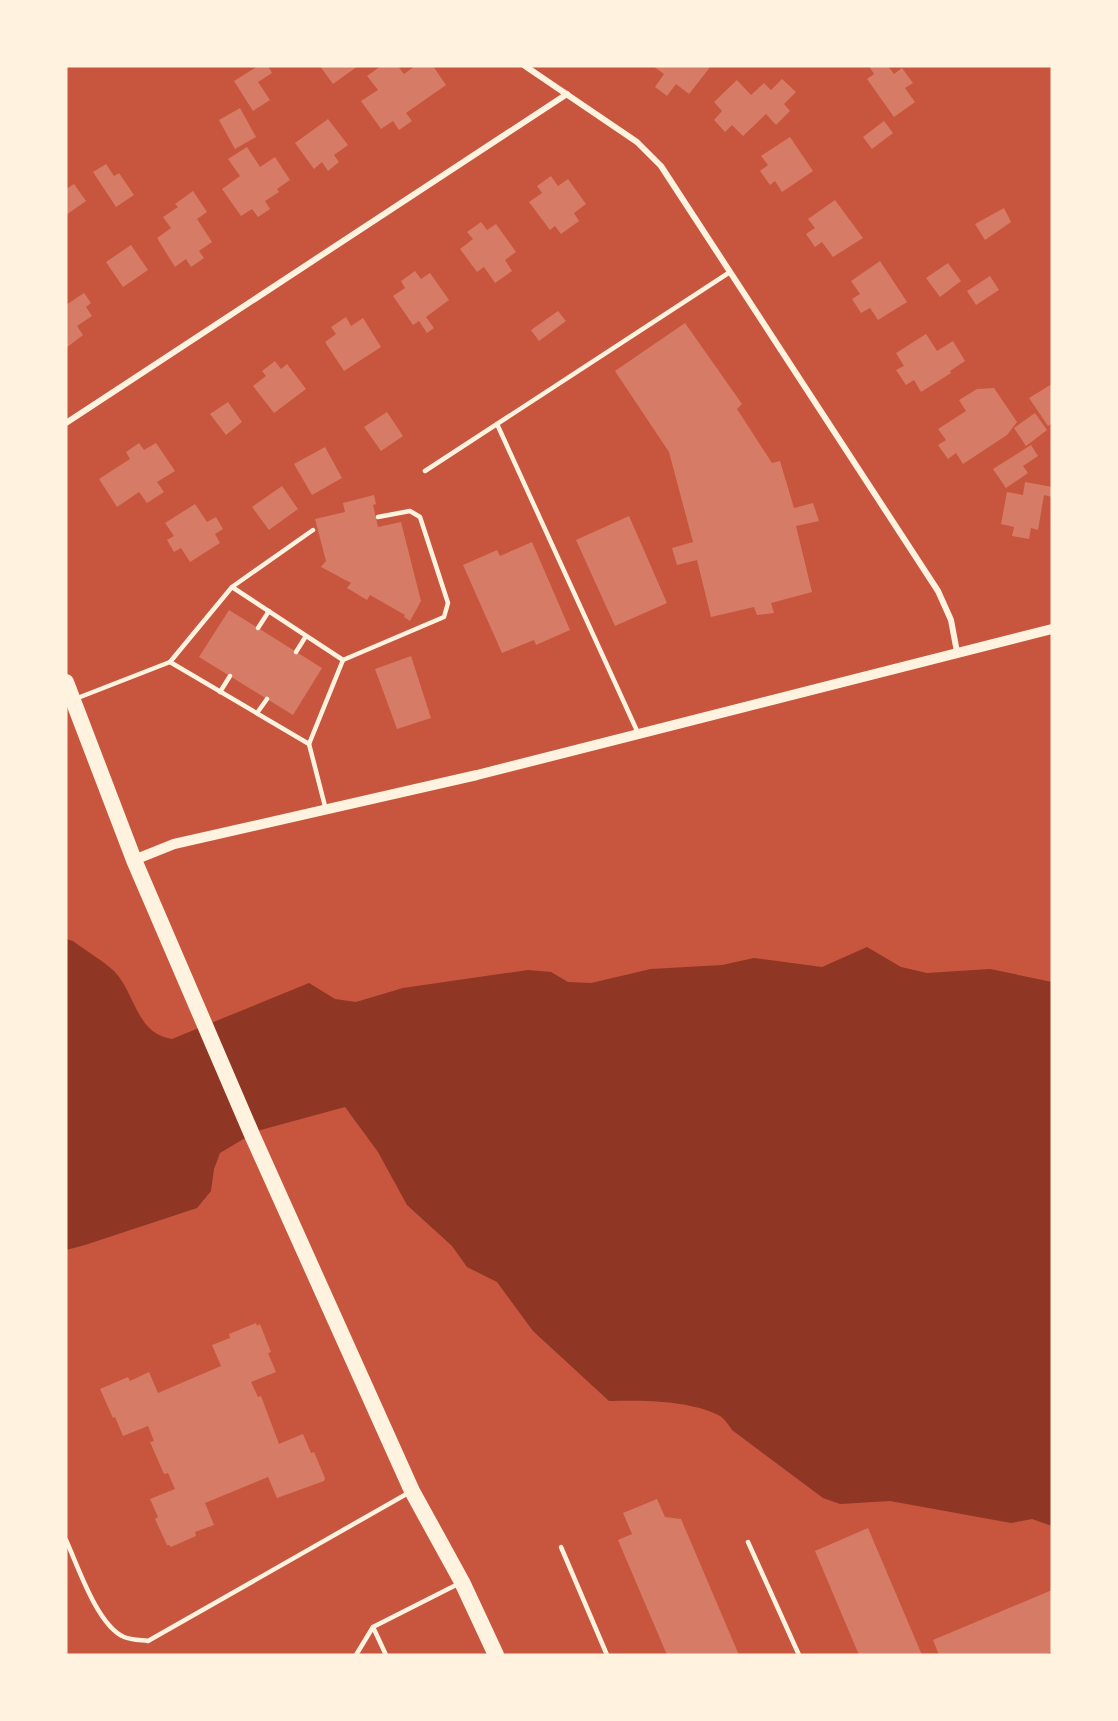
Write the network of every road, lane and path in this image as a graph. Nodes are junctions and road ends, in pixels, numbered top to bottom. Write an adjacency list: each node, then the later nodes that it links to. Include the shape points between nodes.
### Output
1 (525, 66): 2 (street)
2 (567, 94): 3 (street, via 637,142 661,166); 4 (street)
3 (730, 272): 5 (lane); 15 (street, via 938,591 951,620)
4 (66, 423)
5 (497, 424): 6 (lane); 24 (lane)
6 (425, 471)
7 (378, 518): 16 (lane, via 410,511 420,517 448,603 444,617)
8 (313, 530): 9 (lane)
9 (232, 586): 10 (lane); 17 (lane)
10 (269, 611): 11 (lane); 13 (lane)
11 (258, 628)
12 (1052, 628): 15 (street)
13 (306, 636): 14 (lane); 16 (lane)
14 (296, 652)
15 (957, 652): 24 (street)
16 (343, 660): 25 (lane)
17 (170, 662): 20 (lane); 22 (lane)
18 (230, 676): 20 (lane)
19 (66, 682): 22 (highway)
20 (220, 692): 23 (lane)
21 (267, 699): 23 (lane)
22 (73, 700): 27 (highway)
23 (257, 713): 25 (lane)
24 (639, 735): 26 (street)
25 (309, 744): 26 (lane)
26 (326, 810): 27 (street, via 174,844)
27 (134, 860): 28 (highway)
28 (412, 1491): 29 (lane, via 148,1641 125,1638 112,1630 101,1616); 32 (highway)
29 (66, 1540)
30 (748, 1542): 38 (lane)
31 (561, 1547): 37 (lane)
32 (462, 1582): 33 (lane); 36 (highway)
33 (373, 1627): 34 (lane); 35 (lane)
34 (356, 1655)
35 (386, 1655)
36 (495, 1655)
37 (607, 1655)
38 (800, 1655)

